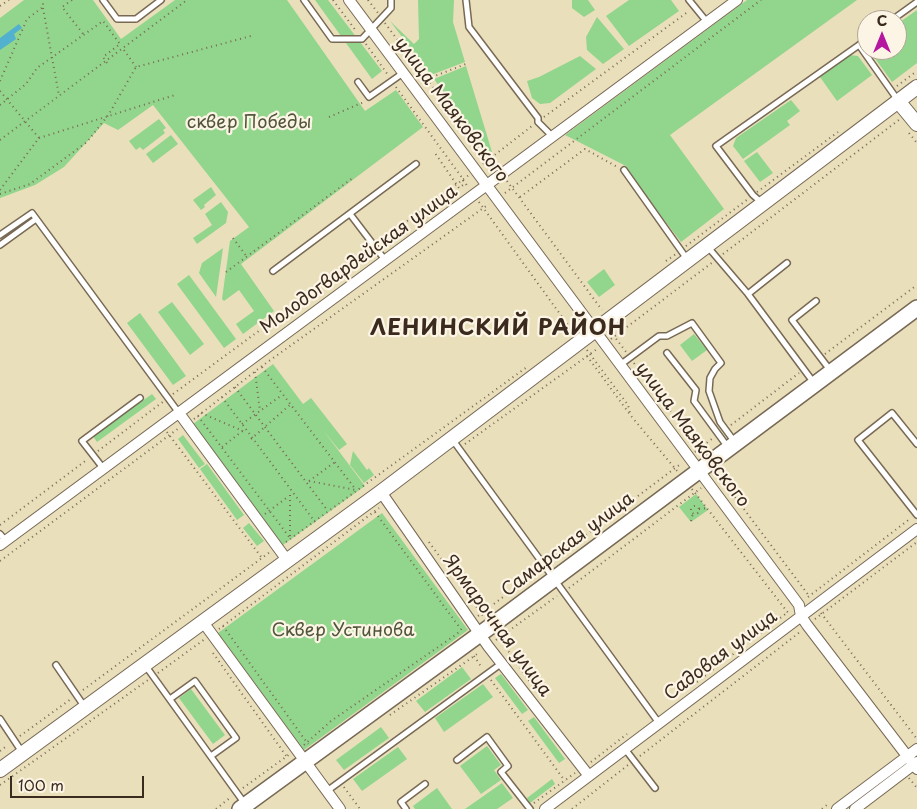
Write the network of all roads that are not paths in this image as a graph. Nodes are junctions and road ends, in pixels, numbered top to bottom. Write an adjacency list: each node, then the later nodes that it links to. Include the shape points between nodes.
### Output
1 (103, 0): 2 (lane, via 117,19 136,19)
2 (160, 0)
3 (304, 0): 12 (lane, via 332,39 362,39)
4 (350, 0): 12 (street, улица Маяковского)
5 (391, 0): 12 (lane, via 391,8)
6 (466, 0): 20 (lane, via 469,27 538,122)
7 (689, 0): 11 (lane)
8 (737, 0): 11 (street, Молодогвардейская улица)
9 (917, 2): 10 (lane)
10 (906, 10)
11 (707, 22): 20 (street, Молодогвардейская улица)
12 (371, 29): 15 (street, улица Маяковского)
13 (857, 46): 24 (lane, via 716,146)
14 (870, 60): 18 (lane)
15 (403, 72): 16 (lane, via 370,97); 23 (street, улица Маяковского)
16 (358, 82)
17 (917, 87): 18 (street)
18 (895, 96): 19 (street); 24 (street)
19 (917, 124)
20 (552, 136): 23 (street, Молодогвардейская улица)
21 (416, 164): 25 (lane)
22 (624, 170): 30 (lane)
23 (487, 186): 31 (street, Молодогвардейская улица); 37 (street, улица Маяковского)
24 (758, 199): 29 (street)
25 (350, 214): 31 (lane); 33 (lane)
26 (36, 219): 27 (lane, via 32,213); 28 (lane); 43 (lane)
27 (0, 235)
28 (0, 245)
29 (707, 246): 30 (street); 34 (lane)
30 (684, 255): 37 (street)
31 (385, 260): 43 (street, Молодогвардейская улица)
32 (787, 263): 34 (lane)
33 (273, 271)
34 (748, 294): 41 (lane)
35 (816, 301): 40 (lane, via 792,320)
36 (917, 308): 40 (main road, Самарская улица)
37 (591, 326): 39 (street, улица Маяковского); 44 (street, via 581,341)
38 (668, 353): 46 (lane, via 696,390 694,401 718,435)
39 (620, 365): 46 (lane, via 659,336 667,336 692,323 722,363 710,378 709,391 713,408); 47 (street, улица Маяковского, via 688,458)
40 (831, 372): 41 (main road, Самарская улица)
41 (815, 384): 46 (main road, Самарская улица)
42 (140, 398): 48 (lane, via 82,441)
43 (179, 413): 48 (street, Молодогвардейская улица); 53 (street)
44 (455, 444): 49 (street); 54 (lane)
45 (917, 444): 50 (lane, via 892,413 858,440)
46 (733, 446): 47 (main road, Самарская улица)
47 (704, 467): 54 (main road, Самарская улица); 55 (street, улица Маяковского, via 798,605)
48 (103, 468): 52 (street, Молодогвардейская улица)
49 (384, 497): 53 (street); 57 (street, Ярмарочная улица)
50 (917, 514)
51 (917, 529): 55 (street, Садовая улица)
52 (2, 540)
53 (286, 560): 56 (street)
54 (552, 580): 57 (main road, Самарская улица); 64 (lane)
55 (804, 620): 64 (street, Садовая улица); 70 (street, улица Маяковского)
56 (203, 622): 59 (street); 69 (street)
57 (480, 634): 58 (street, Ярмарочная улица); 69 (main road, Самарская улица, via 461,639)
58 (502, 662): 74 (street, Ярмарочная улица); 77 (lane)
59 (145, 664): 61 (lane); 62 (street)
60 (56, 665): 62 (lane)
61 (170, 699): 68 (lane); 68 (lane, via 195,681 231,731 236,738)
62 (85, 708): 67 (street)
63 (0, 719): 67 (lane)
64 (659, 724): 65 (street, Садовая улица)
65 (625, 749): 74 (street, Садовая улица); 76 (lane)
66 (917, 749): 70 (street)
67 (23, 753): 73 (street)
68 (211, 756): 78 (lane)
69 (301, 756): 77 (street); 78 (main road, Самарская улица)
70 (907, 756): 72 (street, улица Маяковского); 83 (street)
71 (457, 760): 79 (lane, via 487,737 508,766 501,772)
72 (916, 766): 84 (street)
73 (0, 770)
74 (589, 776): 82 (street, Садовая улица)
75 (425, 784): 81 (lane, via 401,802)
76 (655, 788)
77 (326, 791): 80 (street)
78 (242, 804)
79 (529, 808)
80 (340, 809)
81 (406, 809)
82 (544, 809)
83 (837, 809)
84 (855, 809)

